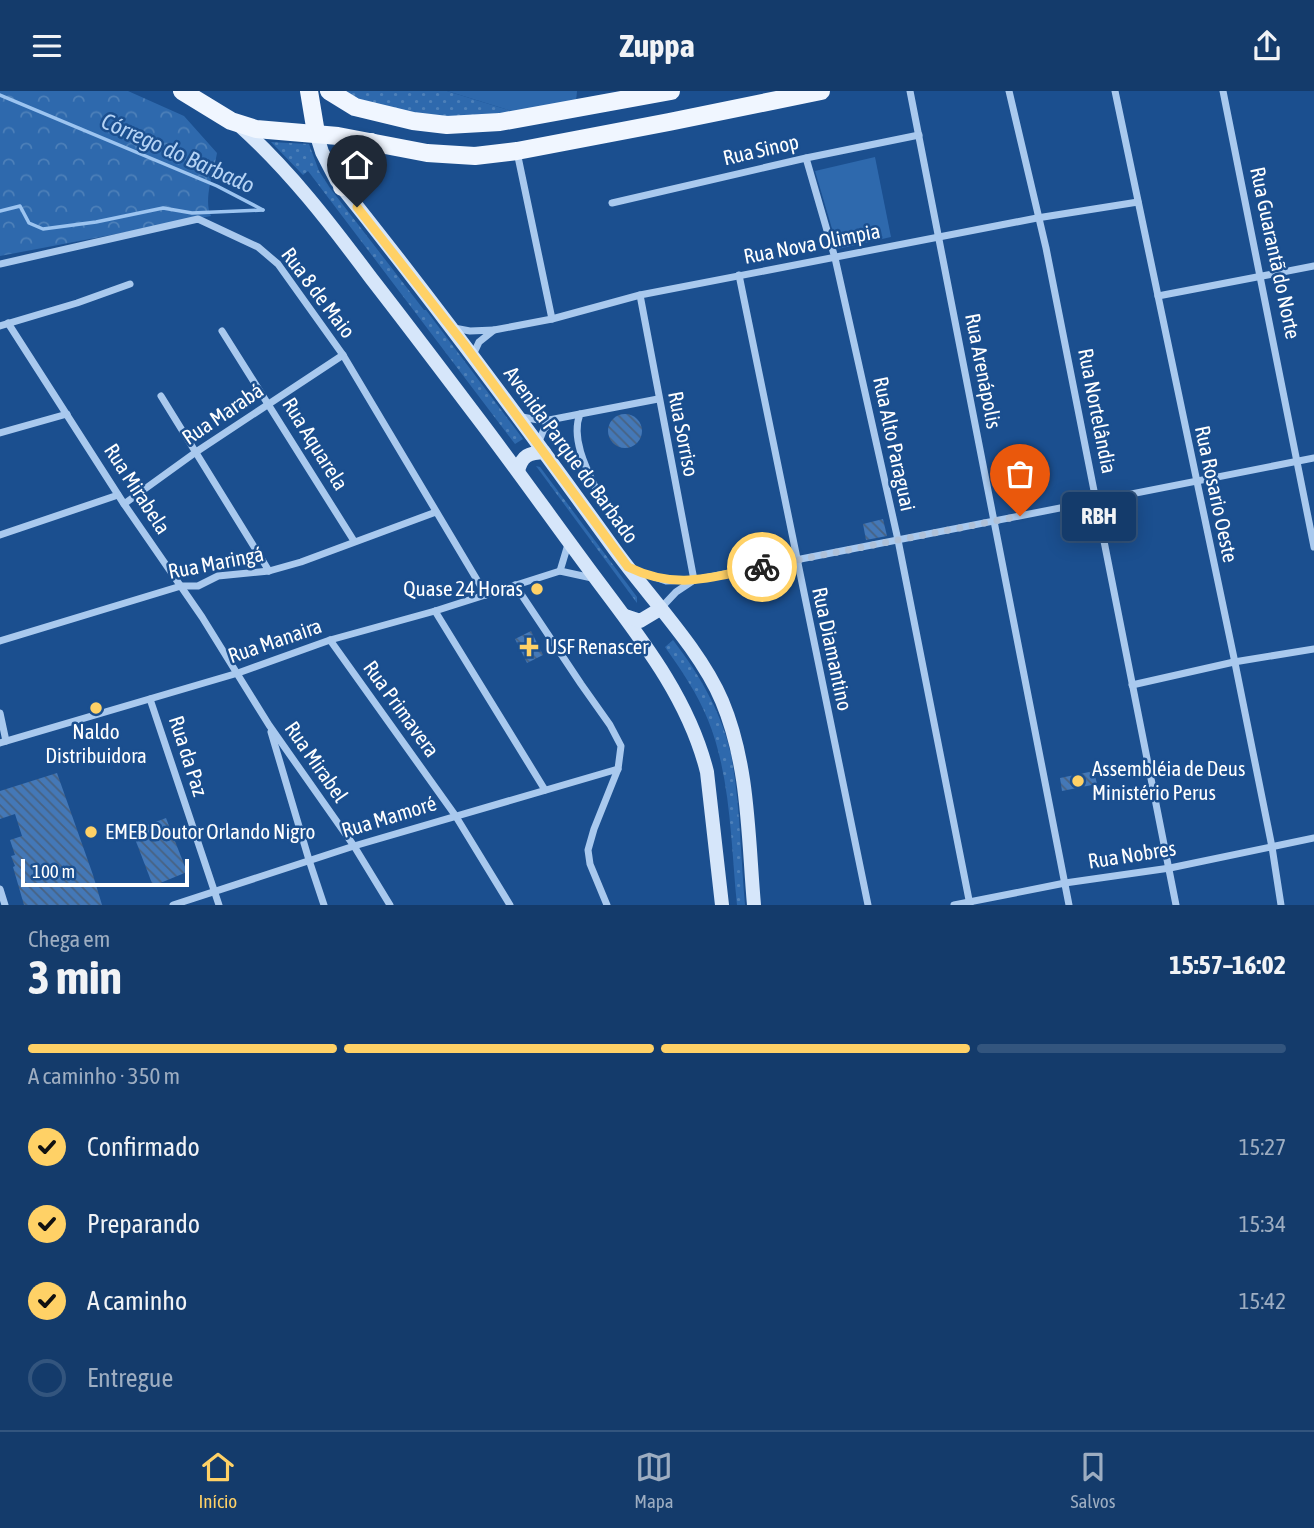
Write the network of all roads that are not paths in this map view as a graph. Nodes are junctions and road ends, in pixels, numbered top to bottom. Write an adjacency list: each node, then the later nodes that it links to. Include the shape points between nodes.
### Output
1 (182, 91): 10 (main road)
2 (309, 91): 12 (main road)
3 (329, 91): 4 (main road, via 355,107 447,125 499,122)
4 (671, 91)
5 (821, 91): 15 (main road)
6 (910, 91): 13 (street, Rua Arenápolis)
7 (1009, 91): 20 (street, Rua Nortelândia)
8 (1115, 91): 19 (street, Rua Rosario Oeste)
9 (1223, 91): 26 (street, Rua Guarantã do Norte)
10 (210, 99): 11 (main road)
11 (238, 124): 12 (main road, via 272,132); 49 (main road, via 306,192)
12 (316, 133): 14 (main road); 17 (main road, Avenida Parque do Barbado)
13 (919, 135): 16 (street, Rua Sinop); 21 (street, Rua Arenápolis)
14 (371, 142): 15 (main road, via 440,155); 17 (main road, via 349,160)
15 (516, 151): 30 (street)
16 (806, 157): 18 (street, Rua Sinop); 22 (street, Rua Alto Paraguai)
17 (342, 187): 32 (main road, Avenida Parque do Barbado)
18 (612, 202)
19 (1138, 202): 20 (street, Rua Nova Olimpia); 29 (street, Rua Rosario Oeste)
20 (1037, 218): 21 (street, Rua Nova Olimpia); 53 (street, Rua Nortelândia)
21 (939, 237): 22 (street, Rua Nova Olimpia); 56 (street, Rua Arenápolis)
22 (835, 258): 25 (street, Rua Nova Olimpia); 58 (street, Rua Alto Paraguai)
23 (0, 264): 35 (street, Rua 8 de Maio, via 198,219 258,247 278,264)
24 (1314, 266): 26 (street)
25 (739, 275): 28 (street, Rua Nova Olimpia); 62 (street, Rua Diamantino)
26 (1262, 277): 29 (street); 48 (street, Rua Guarantã do Norte)
27 (130, 284): 31 (street)
28 (640, 295): 30 (street, Rua Nova Olimpia); 38 (street, Rua Sorriso)
29 (1158, 296): 50 (street, Rua Rosario Oeste)
30 (552, 319): 33 (street, Rua Nova Olimpia)
31 (4, 324): 40 (street, Rua Mirabela)
32 (450, 327): 33 (street, Rua Nova Olimpia); 36 (main road, Avenida Parque do Barbado)
33 (494, 330): 36 (street, via 479,342)
34 (222, 331): 39 (street, Rua Aquarela)
35 (343, 355): 39 (street, Rua Marabá); 55 (street, Rua 8 de Maio)
36 (473, 356): 42 (main road, Avenida Parque do Barbado)
37 (161, 396): 46 (street)
38 (658, 399): 41 (street); 67 (street, Rua Sorriso)
39 (270, 403): 46 (street, Rua Marabá); 59 (street, Rua Aquarela)
40 (67, 414): 44 (street); 51 (street, Rua Mirabela)
41 (580, 414): 43 (street); 52 (street, via 580,446)
42 (517, 416): 43 (street, via 534,421); 45 (main road, Avenida Parque do Barbado)
43 (555, 419): 45 (street, via 544,429)
44 (0, 433)
45 (541, 448): 49 (main road, via 524,457); 63 (main road, Avenida Parque do Barbado)
46 (196, 452): 54 (street, Rua Marabá); 64 (street)
47 (1314, 459): 48 (street)
48 (1298, 461): 50 (street); 61 (street, Rua Guarantã do Norte)
49 (518, 471): 60 (main road)
50 (1195, 482): 53 (street); 77 (street, Rua Rosario Oeste)
51 (118, 495): 54 (street, Rua Mirabela); 57 (street)
52 (599, 495)
53 (1097, 501): 56 (street); 79 (street, Rua Nortelândia)
54 (124, 504): 69 (street, Rua Mirabela)
55 (436, 512): 59 (street, Rua Maringá); 70 (street, Rua 8 de Maio)
56 (994, 521): 58 (street); 92 (street, Rua Arenápolis)
57 (0, 535)
58 (898, 540): 62 (street); 95 (street, Rua Alto Paraguai)
59 (354, 541): 64 (street, Rua Maringá)
60 (569, 541): 65 (street); 66 (main road)
61 (1314, 547)
62 (796, 561): 67 (street); 105 (street, Rua Diamantino)
63 (628, 567): 67 (street, via 658,579); 71 (main road, Avenida Parque do Barbado)
64 (269, 571): 69 (street, Rua Maringá, via 218,576 198,586)
65 (561, 571): 66 (street, Rua Manaira); 68 (street, Rua Manaira)
66 (598, 580): 73 (main road)
67 (694, 580): 71 (street)
68 (514, 585): 70 (street, Rua Manaira); 84 (street, via 615,732 621,746)
69 (181, 586): 75 (street, Rua Maringá); 78 (street, Rua Mirabela)
70 (486, 595): 72 (street, Rua Manaira)
71 (660, 609): 73 (main road, via 640,621); 104 (main road, Avenida Parque do Barbado, via 704,669 733,731 741,761)
72 (435, 611): 74 (street, Rua Manaira); 85 (street)
73 (625, 616): 103 (main road, via 695,730 707,772)
74 (330, 640): 78 (street, Rua Manaira); 86 (street, Rua Primavera)
75 (0, 641)
76 (1314, 649): 77 (street)
77 (1234, 662): 79 (street); 89 (street, Rua Rosario Oeste)
78 (238, 673): 80 (street, Rua Manaira); 82 (street, Rua Mirabel)
79 (1132, 685): 91 (street, Rua Nortelândia)
80 (150, 699): 83 (street, Rua Manaira); 94 (street, Rua da Paz)
81 (0, 713): 83 (street)
82 (269, 725): 88 (street, Rua Mirabel); 90 (street)
83 (3, 742)
84 (618, 769): 85 (street, Rua Mamoré); 102 (street, via 588,850)
85 (545, 790): 86 (street, Rua Mamoré)
86 (455, 815): 88 (street, Rua Mamoré); 101 (street, Rua Primavera)
87 (1314, 838): 89 (street, Rua Nobres)
88 (354, 846): 90 (street, Rua Mamoré); 100 (street, Rua Mirabel)
89 (1272, 847): 91 (street, Rua Nobres); 109 (street, Rua Rosario Oeste)
90 (309, 860): 94 (street, Rua Mamoré); 99 (street)
91 (1170, 868): 92 (street, Rua Nobres); 108 (street, Rua Nortelândia)
92 (1065, 883): 95 (street, Rua Nobres); 107 (street, Rua Arenápolis)
93 (0, 889): 96 (street)
94 (215, 892): 97 (street, Rua Mamoré); 98 (street, Rua da Paz)
95 (970, 903): 106 (street, Rua Nobres)
96 (5, 905)
97 (173, 905)
98 (219, 905)
99 (324, 905)
100 (390, 905)
101 (510, 905)
102 (607, 905)
103 (722, 905)
104 (754, 905)
105 (869, 905)
106 (954, 905)
107 (1069, 905)
108 (1176, 905)
109 (1281, 905)

